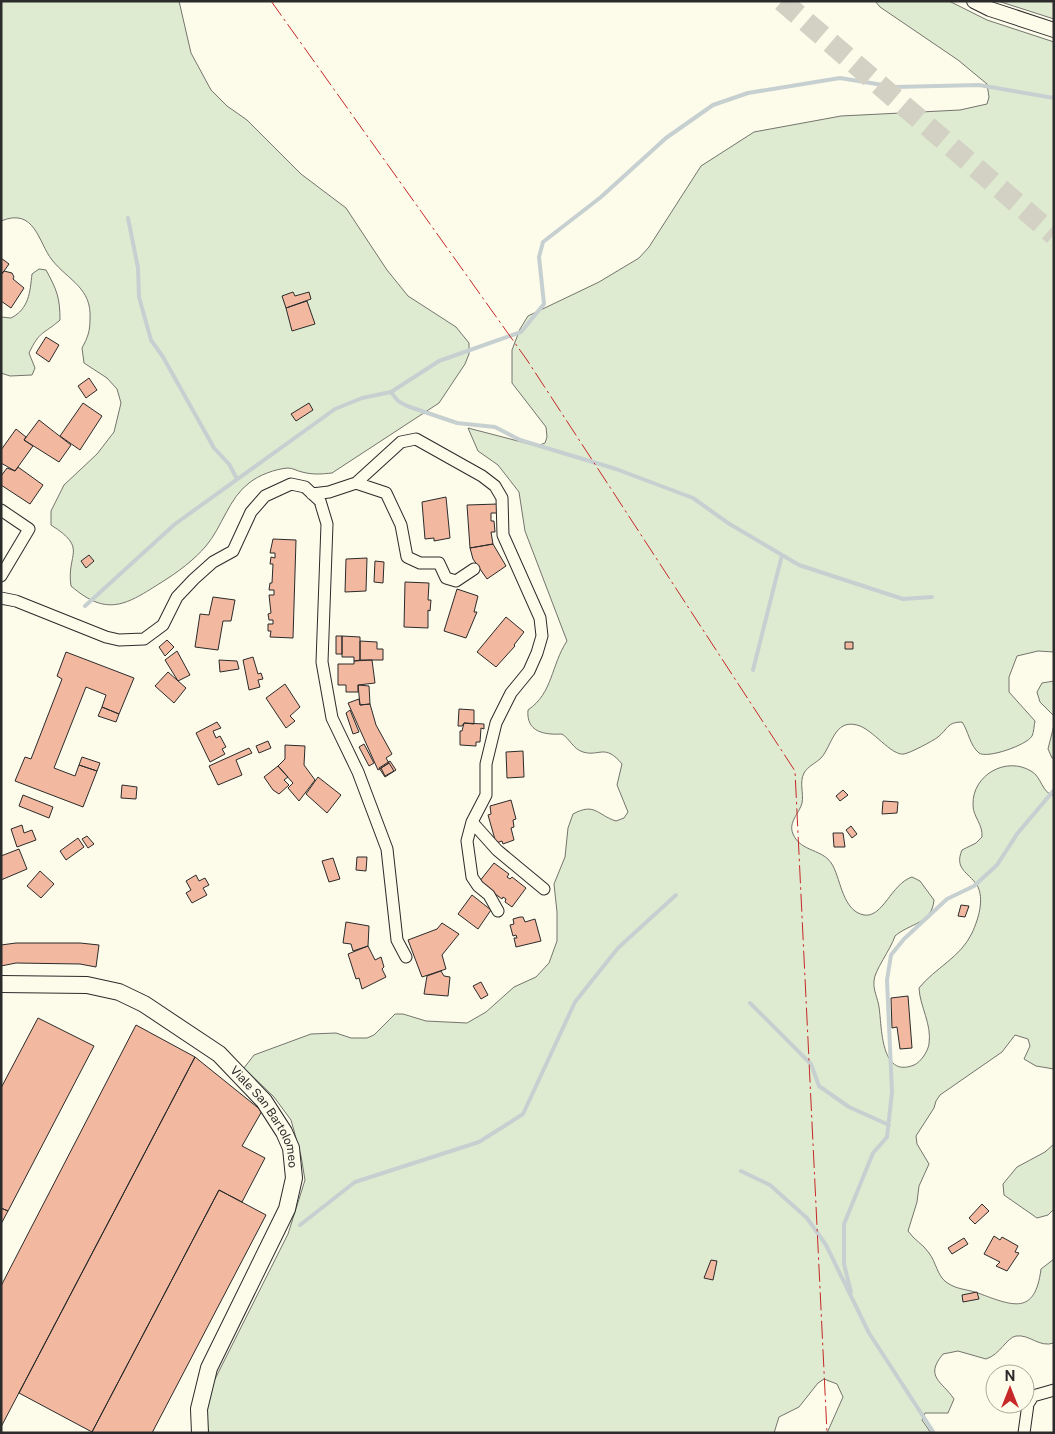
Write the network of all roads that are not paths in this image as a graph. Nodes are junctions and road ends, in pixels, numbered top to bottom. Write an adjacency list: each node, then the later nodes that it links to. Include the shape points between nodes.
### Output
1 (974, 1): 2 (street)
2 (1054, 30)
3 (356, 484): 4 (street); 6 (street, via 386,493 401,525 407,557 420,563 438,564 446,578 456,581); 9 (street, via 401,442 416,439 482,476 495,486 502,498 503,536 534,602 542,636 529,671 511,693 496,723 486,764 486,795)
4 (312, 494): 8 (street, via 305,487 291,484 265,496 251,512 233,551 213,562 194,579 177,597 163,625 144,639 106,637); 12 (street, via 320,501 326,524 322,662 332,718 358,772 387,849 397,940)
5 (1, 510): 7 (street, via 29,529)
6 (474, 569)
7 (1, 576)
8 (1, 598)
9 (472, 822): 10 (street, via 497,850); 11 (street, via 467,841 472,877)
10 (544, 889)
11 (498, 911)
12 (406, 957)
13 (1, 984): 15 (main road, Viale San Bartolomeo, via 87,985 118,992 144,1004 219,1054 264,1101 284,1132 291,1148 294,1178 287,1209 209,1368 199,1409)
14 (1054, 1390): 16 (street, via 1033,1396 1028,1404)
15 (200, 1433)
16 (1024, 1433)

